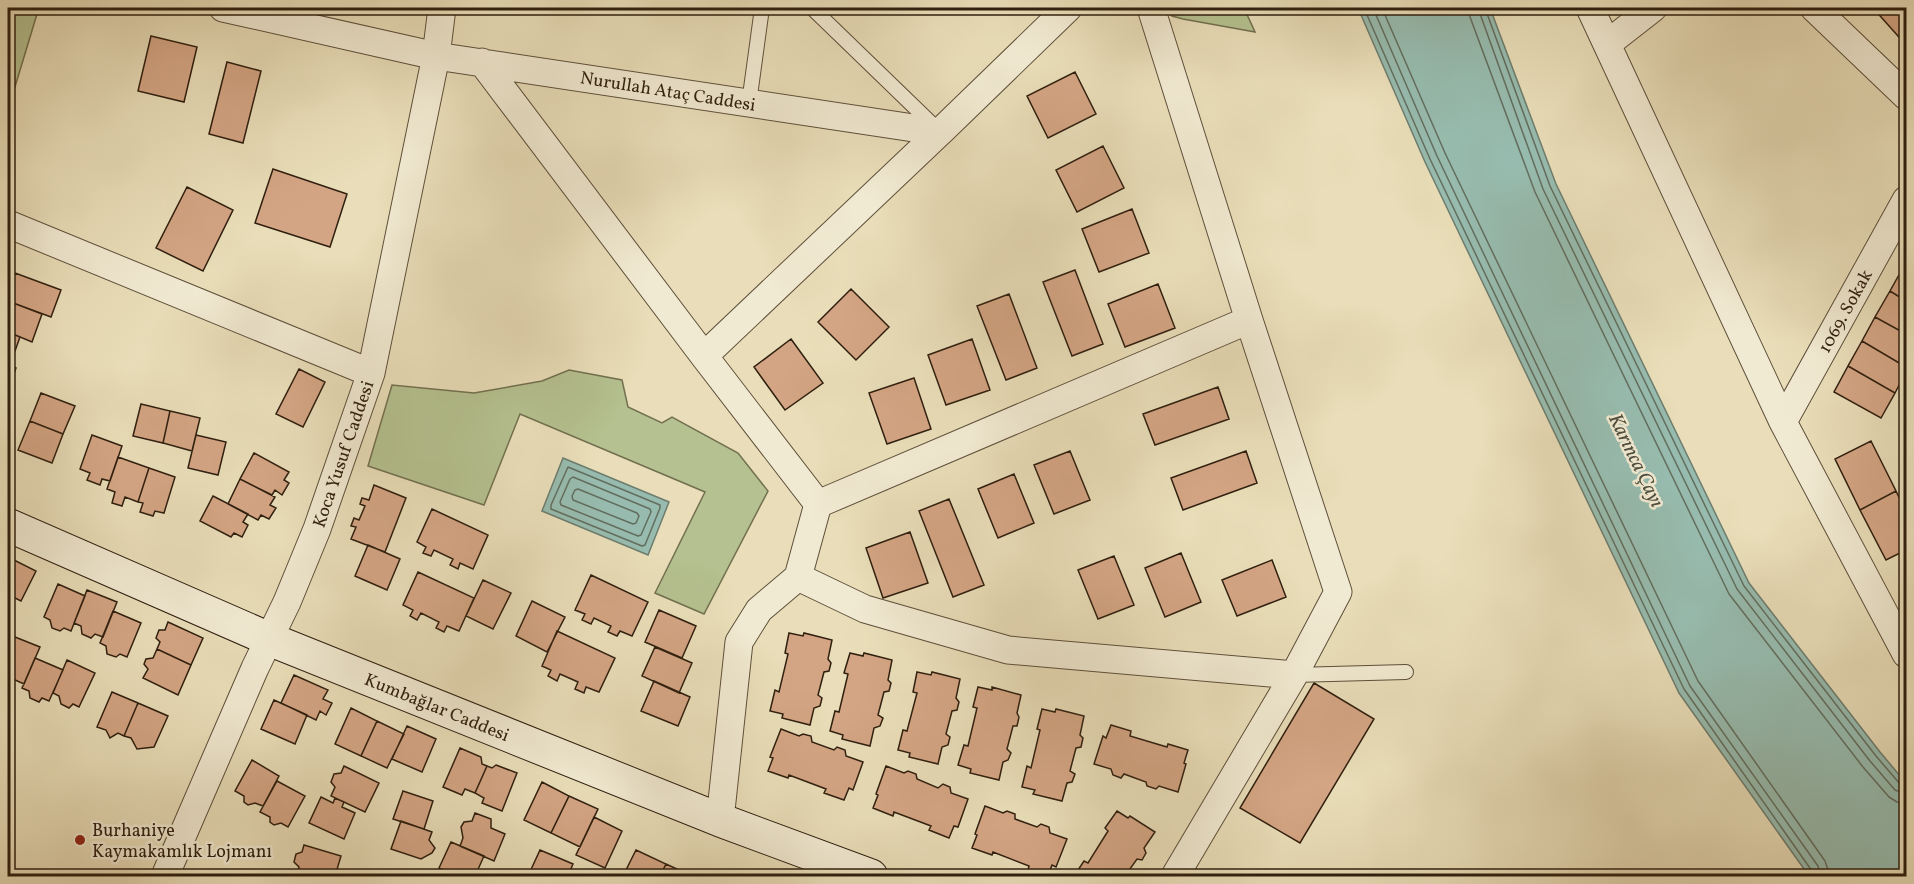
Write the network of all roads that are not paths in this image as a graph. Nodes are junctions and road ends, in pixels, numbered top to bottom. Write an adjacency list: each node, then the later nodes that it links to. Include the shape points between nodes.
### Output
1 (223, 8): 11 (street, Nurullah Ataç Caddesi)
2 (442, 8): 11 (street, Koca Yusuf Caddesi)
3 (762, 8): 14 (lane)
4 (812, 8): 15 (lane)
5 (1068, 8): 15 (street)
6 (1151, 8): 18 (street)
7 (1590, 8): 10 (street)
8 (1653, 8): 10 (street)
9 (1814, 8): 13 (street)
10 (1607, 44): 21 (street)
11 (436, 56): 12 (street, Nurullah Ataç Caddesi); 20 (street, Koca Yusuf Caddesi)
12 (483, 62): 14 (street, Nurullah Ataç Caddesi); 19 (street)
13 (1906, 96)
14 (749, 103): 15 (street, Nurullah Ataç Caddesi)
15 (940, 132): 19 (street)
16 (1906, 201): 21 (street, 1069. Sokak)
17 (8, 224): 20 (street)
18 (1249, 320): 22 (street); 28 (street, via 1338,592)
19 (704, 356): 22 (street)
20 (371, 373): 25 (street, Koca Yusuf Caddesi, via 317,529)
21 (1783, 422): 26 (street)
22 (818, 504): 24 (street)
23 (8, 525): 25 (main road, Kumbağlar Caddesi)
24 (798, 577): 28 (street, via 865,609 1008,650); 29 (street, via 759,610 739,642)
25 (269, 639): 29 (main road, Kumbağlar Caddesi); 30 (street, Koca Yusuf Caddesi)
26 (1904, 643)
27 (1406, 672): 28 (lane)
28 (1294, 675): 32 (street)
29 (720, 820): 31 (main road, Kumbağlar Caddesi)
30 (165, 876)
31 (871, 876)
32 (1175, 876)

